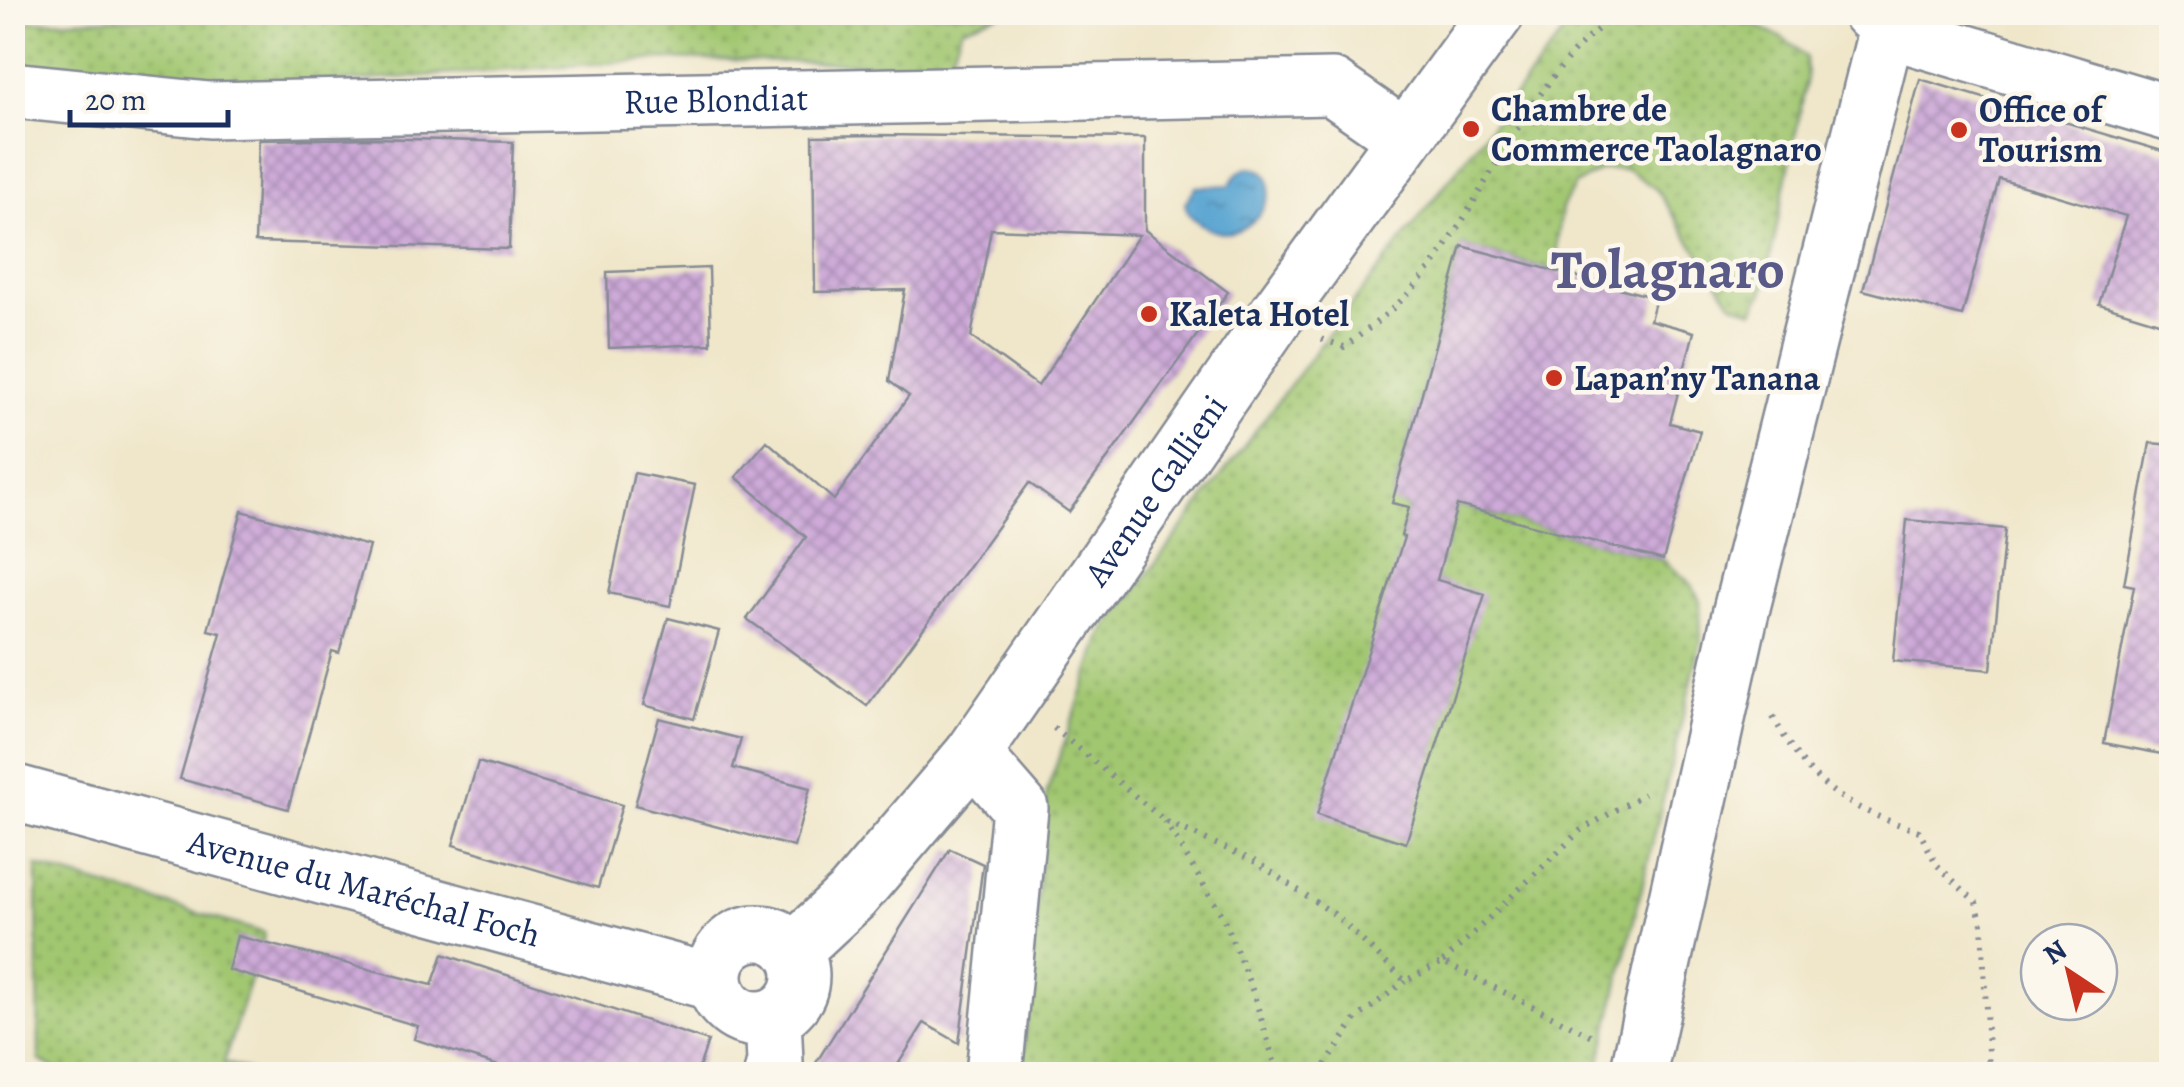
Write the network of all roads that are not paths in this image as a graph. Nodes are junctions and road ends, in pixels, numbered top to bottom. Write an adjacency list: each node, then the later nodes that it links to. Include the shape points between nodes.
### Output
1 (1498, 12): 5 (main road, Avenue Gallieni)
2 (1883, 18): 4 (main road); 11 (main road)
3 (12, 90): 5 (main road, Rue Blondiat, via 209,110 1332,87)
4 (2172, 114)
5 (1404, 137): 6 (main road, Avenue Gallieni)
6 (973, 754): 8 (main road, Avenue Gallieni, via 852,896); 13 (main road, via 1020,808)
7 (12, 792): 9 (main road, Avenue du Maréchal Foch)
8 (793, 950): 9 (main road, via 770,934 742,936 720,955); 10 (main road, via 800,989)
9 (715, 983): 10 (main road, via 736,1014)
10 (773, 1017): 12 (main road)
11 (1640, 1067)
12 (772, 1074)
13 (994, 1074)

